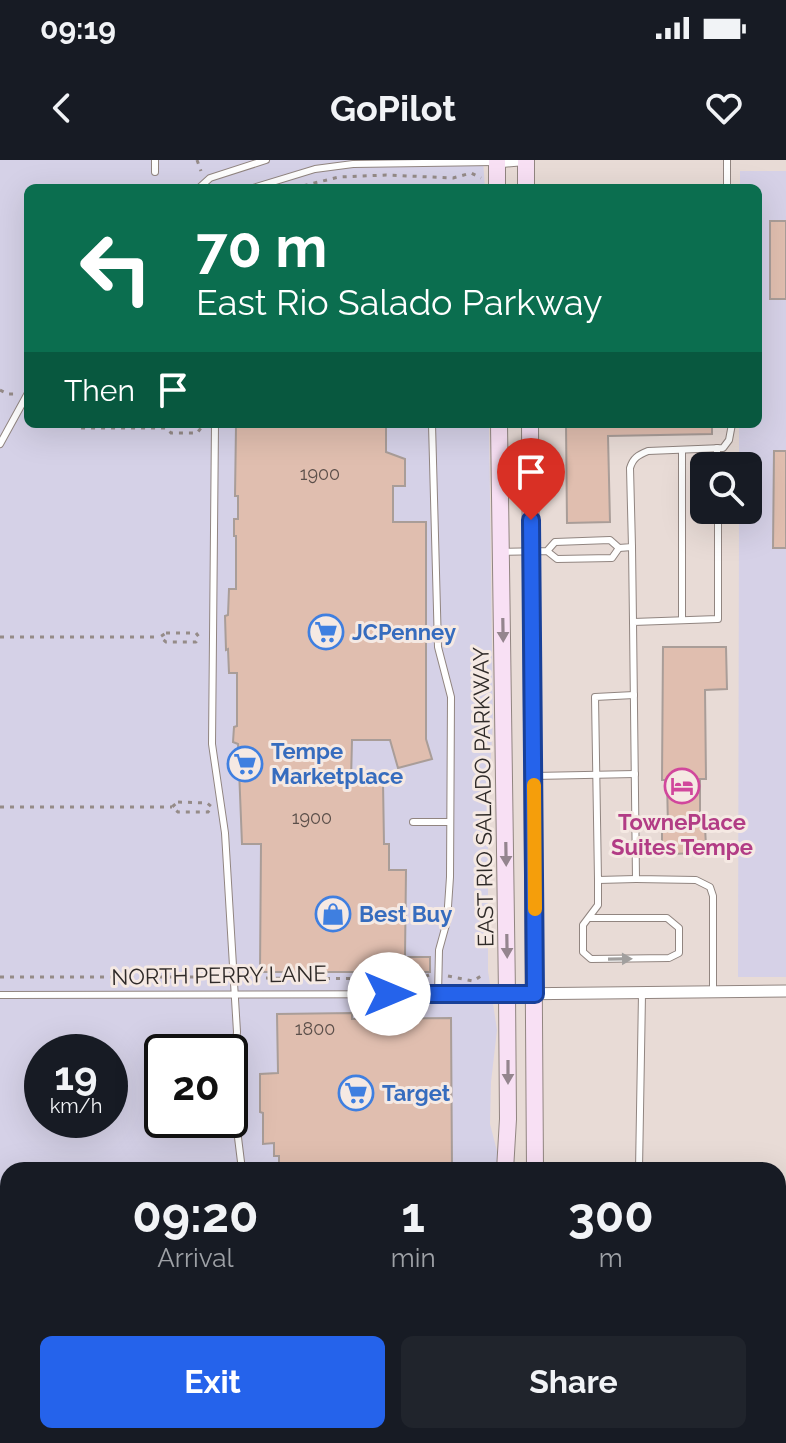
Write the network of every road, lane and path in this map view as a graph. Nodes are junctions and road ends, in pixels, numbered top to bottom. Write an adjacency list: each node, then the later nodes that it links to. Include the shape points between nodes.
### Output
1 (155, 160): 11 (lane)
2 (197, 160): 10 (path)
3 (266, 160): 13 (lane)
4 (313, 160): 9 (lane)
5 (519, 160): 8 (street)
6 (526, 160): 17 (main road)
7 (727, 160): 18 (lane)
8 (497, 161): 9 (lane); 16 (main road)
9 (315, 169): 14 (lane)
10 (201, 171)
11 (155, 172)
12 (481, 178): 15 (path, via 471,173 453,178 386,175)
13 (203, 184)
14 (266, 184)
15 (310, 184)
16 (497, 184)
17 (526, 184)
18 (727, 184)
19 (0, 390): 20 (path)
20 (16, 394)
21 (24, 400): 30 (lane)
22 (80, 428): 23 (path)
23 (167, 428): 24 (path, via 171,433 197,433)
24 (201, 428)
25 (215, 428): 67 (lane, via 212,744 225,833)
26 (432, 428): 50 (lane, via 438,647 451,697)
27 (499, 428): 38 (main road, EAST RIO SALADO PARKWAY)
28 (530, 428): 37 (main road)
29 (731, 428): 31 (lane, via 729,440)
30 (0, 444)
31 (717, 448): 32 (lane); 33 (lane)
32 (682, 450): 35 (lane, via 648,451 633,460); 39 (lane)
33 (717, 452)
34 (718, 524): 39 (lane, via 718,619)
35 (632, 547): 36 (lane); 40 (lane)
36 (619, 548): 37 (lane, via 610,540 569,541); 37 (lane, via 612,558 557,559)
37 (539, 551): 38 (lane); 46 (main road)
38 (502, 552): 63 (main road, EAST RIO SALADO PARKWAY, one-way to 63)
39 (682, 620): 40 (lane)
40 (633, 622): 43 (lane)
41 (0, 637): 42 (path)
42 (160, 637): 42 (path, via 166,633 199,637 196,642 166,642)
43 (634, 695): 44 (lane); 45 (lane, via 595,697)
44 (635, 774): 45 (lane); 51 (lane)
45 (597, 775): 46 (lane); 52 (lane)
46 (534, 776): 64 (main road)
47 (0, 807): 48 (path)
48 (172, 807): 48 (path, via 178,802 212,807 208,812 178,812)
49 (413, 822): 50 (lane)
50 (450, 822): 66 (lane)
51 (636, 879): 52 (lane); 61 (lane, via 696,880 710,887)
52 (598, 880): 53 (lane, via 598,905)
53 (590, 918): 53 (lane, one-way to 53, via 583,925 583,952 591,959 669,958 679,953 679,928 667,918)
54 (224, 972): 58 (path, via 206,977)
55 (432, 975): 59 (path)
56 (448, 976): 57 (path, via 473,981)
57 (481, 976)
58 (0, 977)
59 (246, 978)
60 (786, 991): 61 (street, NORTH PERRY LANE)
61 (713, 992): 62 (street, NORTH PERRY LANE)
62 (642, 993): 64 (street, NORTH PERRY LANE); 71 (lane)
63 (507, 994): 64 (street, NORTH PERRY LANE); 66 (lane, NORTH PERRY LANE); 69 (main road, EAST RIO SALADO PARKWAY, one-way to 69)
64 (535, 994): 70 (main road)
65 (0, 995): 67 (lane, NORTH PERRY LANE)
66 (438, 995): 67 (lane, NORTH PERRY LANE)
67 (234, 996): 68 (lane, via 234,1105)
68 (241, 1162)
69 (505, 1162)
70 (535, 1162)
71 (639, 1162)

